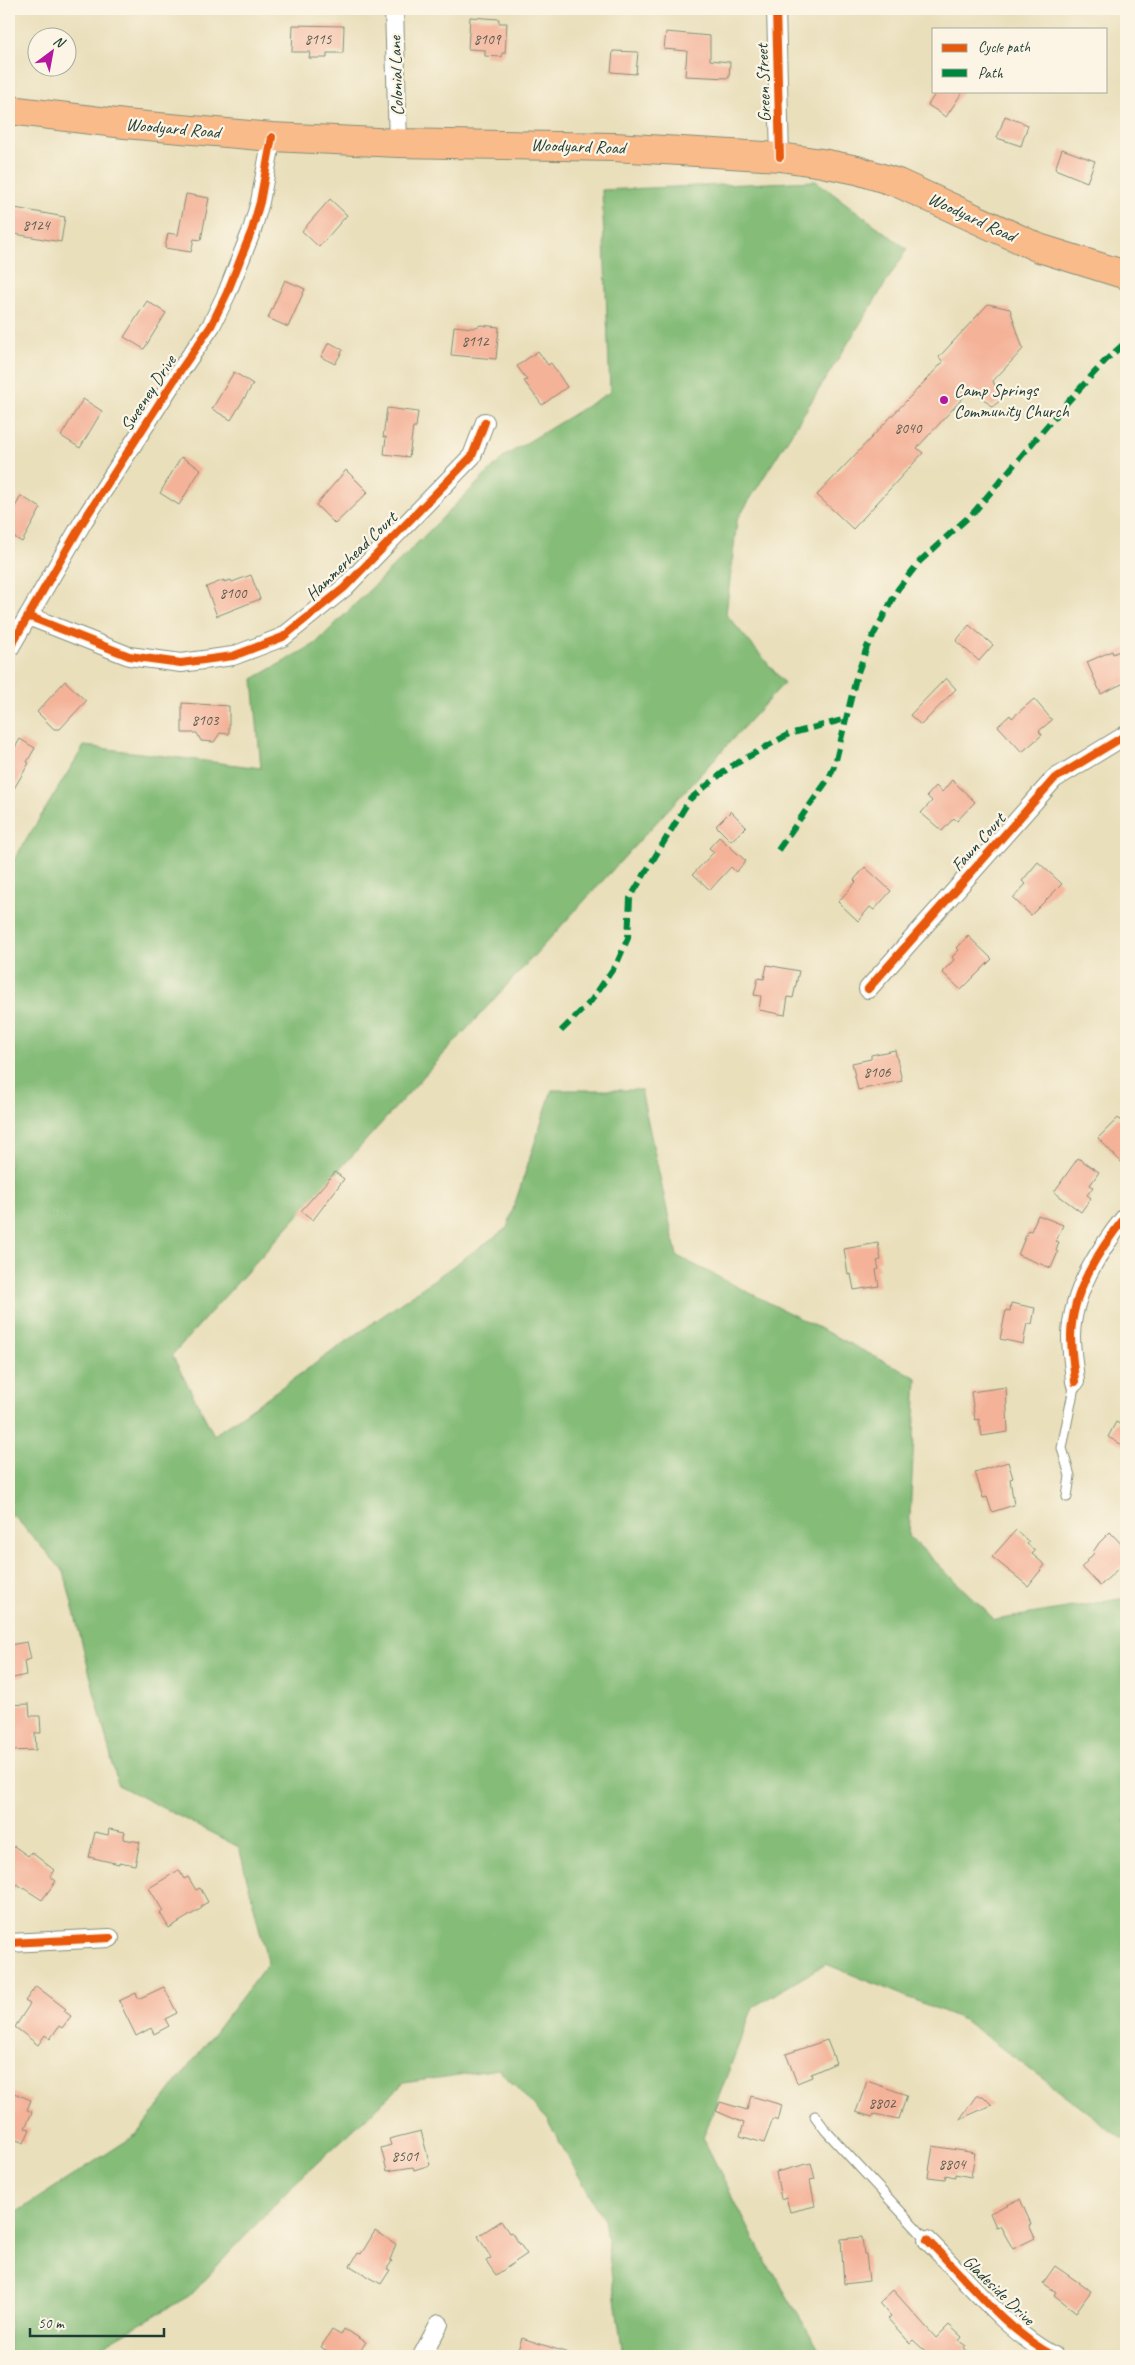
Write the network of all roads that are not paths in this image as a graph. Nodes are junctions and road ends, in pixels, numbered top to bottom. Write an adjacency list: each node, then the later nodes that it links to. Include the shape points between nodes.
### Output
1 (394, 9): 5 (street, Colonial Lane)
2 (776, 9): 6 (street, Green Street)
3 (9, 110): 4 (main road, Woodyard Road)
4 (272, 138): 5 (main road, Woodyard Road); 9 (street, Sweeney Drive, via 252,230 211,326 84,520)
5 (398, 143): 6 (main road, Woodyard Road, via 551,144)
6 (780, 157): 7 (main road, Woodyard Road, via 856,170 898,183 1039,248)
7 (1126, 275)
8 (484, 422): 9 (street, Hammerhead Court, via 472,456 344,588 283,637 232,656 181,663 129,656)
9 (28, 616): 10 (street, Sweeney Drive)
10 (9, 649)
11 (1126, 735): 12 (street, Fawn Court, via 1054,779)
12 (868, 988)
13 (1126, 1216): 14 (street, via 1093,1262 1077,1300 1071,1336)
14 (1075, 1382): 15 (lane, via 1062,1448 1070,1476)
15 (1066, 1497)
16 (110, 1938): 17 (street)
17 (9, 1943)
18 (815, 2116): 19 (lane)
19 (927, 2240): 22 (street, Gladeside Drive, via 1000,2314)
20 (439, 2324): 21 (street)
21 (422, 2356)
22 (1054, 2356)

